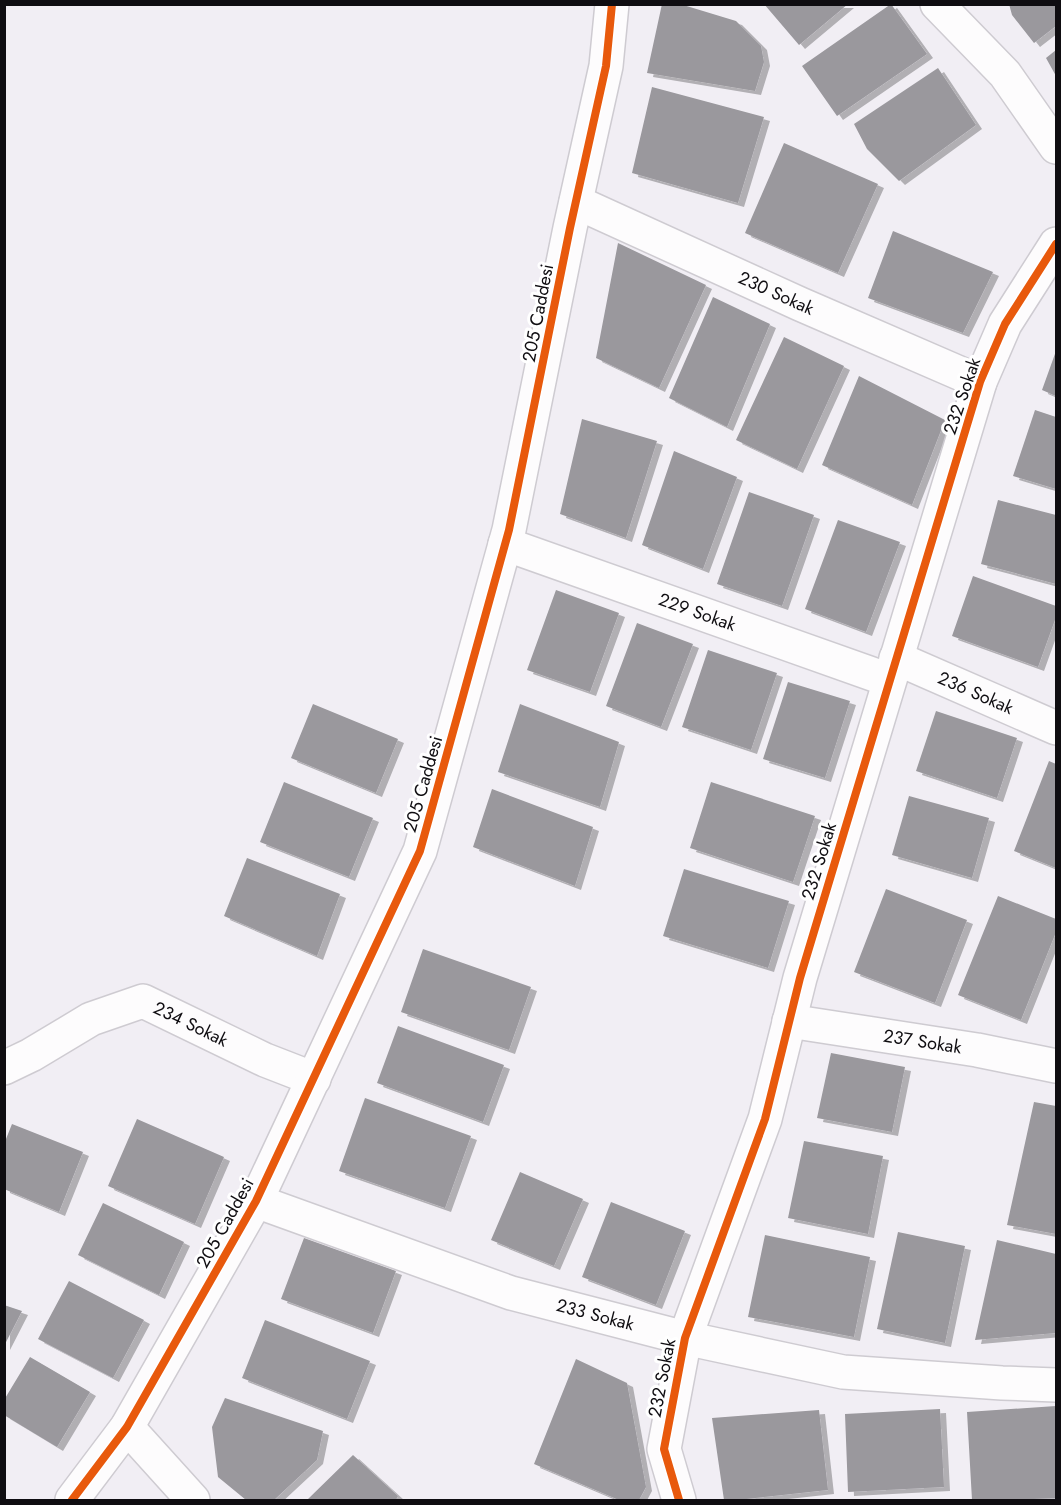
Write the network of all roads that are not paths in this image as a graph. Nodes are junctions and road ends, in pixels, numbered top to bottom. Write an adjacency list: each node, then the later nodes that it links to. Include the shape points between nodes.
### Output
1 (612, 4): 4 (street, 205 Caddesi, via 606,66)
2 (937, 4): 3 (street, via 1005,74)
3 (1056, 147)
4 (576, 202): 6 (street, 230 Sokak); 7 (street, 205 Caddesi)
5 (1056, 244): 6 (street, 232 Sokak, via 1005,324)
6 (980, 382): 8 (street, 232 Sokak)
7 (506, 544): 8 (street, 229 Sokak); 13 (street, 205 Caddesi, via 420,851)
8 (893, 669): 9 (street, 236 Sokak); 10 (street, 232 Sokak)
9 (1056, 728)
10 (789, 1021): 11 (street, 237 Sokak); 15 (street, 232 Sokak, via 765,1119)
11 (1056, 1066)
12 (4, 1068): 13 (street, 234 Sokak, via 91,1019 143,1001 265,1060)
13 (314, 1079): 14 (street, 205 Caddesi)
14 (256, 1201): 15 (street, 233 Sokak, via 511,1293); 17 (street, 205 Caddesi)
15 (685, 1338): 16 (street, 233 Sokak, via 843,1372); 20 (street, 232 Sokak, via 664,1449)
16 (1056, 1386)
17 (127, 1427): 18 (street, 205 Caddesi); 19 (street)
18 (72, 1500)
19 (193, 1500)
20 (679, 1500)

